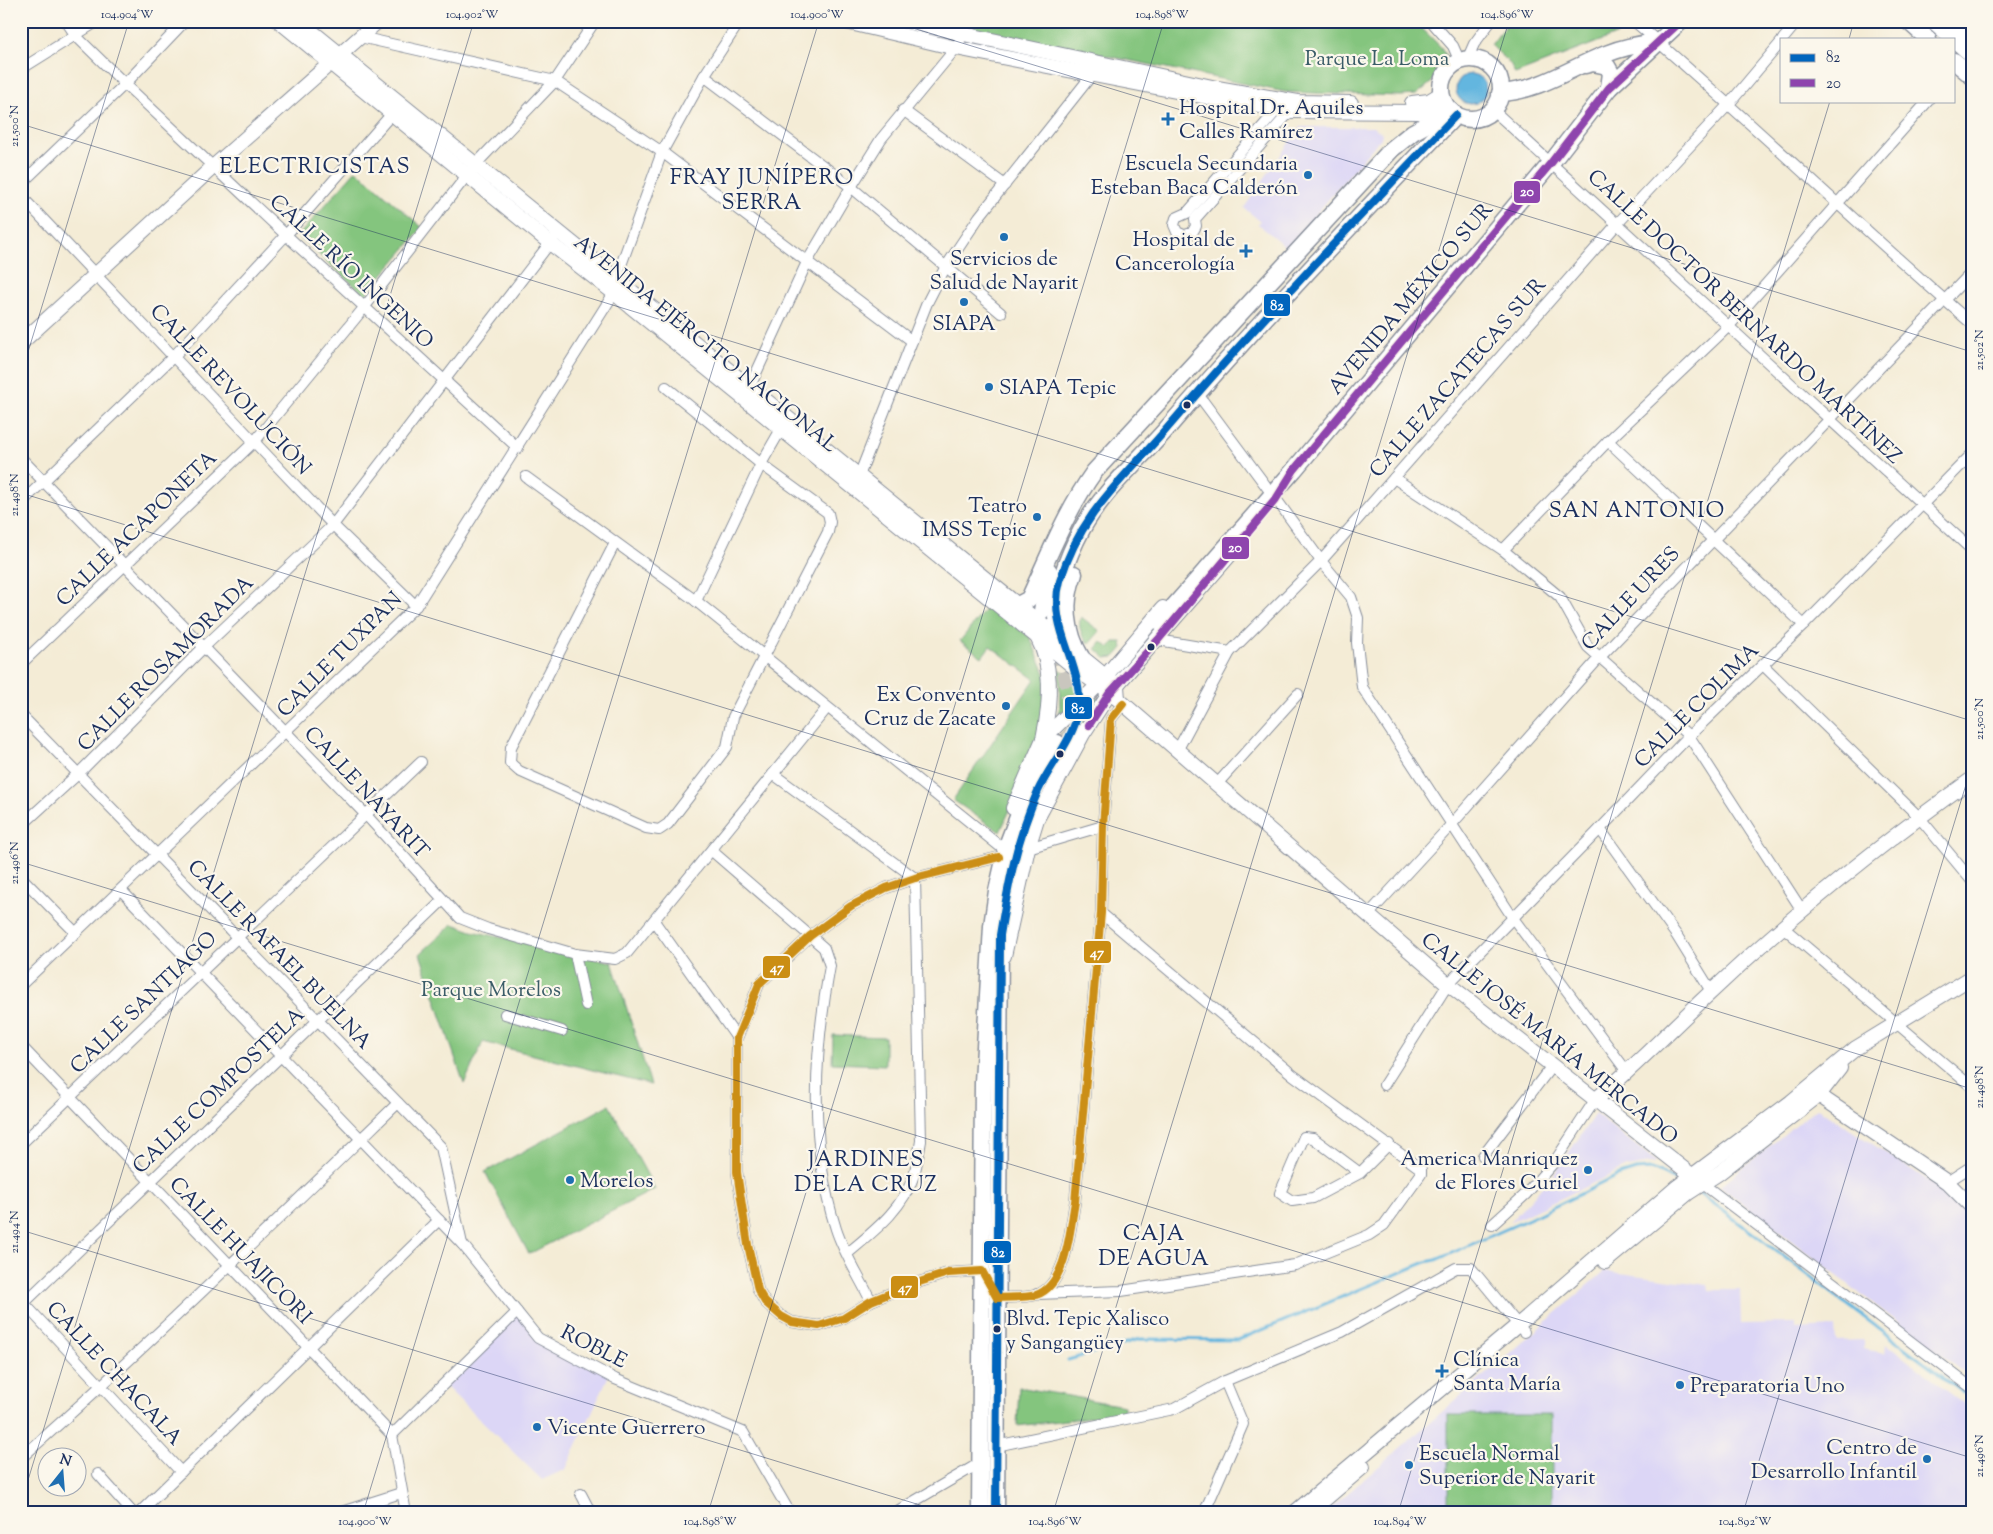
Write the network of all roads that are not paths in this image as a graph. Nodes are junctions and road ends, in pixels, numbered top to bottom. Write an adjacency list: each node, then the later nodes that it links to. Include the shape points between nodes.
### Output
1 (66, 21): 20 (street, CALLE RÍO INGENIO)
2 (98, 21): 20 (street)
3 (185, 21): 39 (street)
4 (279, 21): 30 (main road, AVENIDA EJÉRCITO NACIONAL)
5 (299, 21): 30 (main road, AVENIDA EJÉRCITO NACIONAL)
6 (378, 21): 21 (main road)
7 (595, 21): 38 (street)
8 (740, 21): 36 (street, CALLE TUXPAN)
9 (842, 21): 27 (main road)
10 (903, 21): 27 (main road)
11 (1432, 21): 31 (street)
12 (1491, 21): 31 (street)
13 (1634, 21): 28 (street)
14 (1682, 21): 28 (main road, AVENIDA MÉXICO SUR)
15 (1798, 21): 22 (street, CALLE ZACATECAS SUR)
16 (1908, 21): 23 (main road)
17 (1921, 21): 24 (highway)
18 (1936, 21): 25 (highway)
19 (1950, 21): 26 (main road)
20 (76, 36): 34 (street); 39 (street, CALLE RÍO INGENIO)
21 (360, 37): 30 (main road); 38 (street)
22 (1785, 38)
23 (1927, 38)
24 (1940, 38)
25 (1947, 38)
26 (1972, 39)
27 (959, 42): 35 (main road); 47 (street)
28 (1659, 42): 33 (main road, via 1631,46); 40 (main road, AVENIDA MÉXICO SUR); 43 (street)
29 (1780, 44): 43 (street, CALLE ZACATECAS SUR)
30 (334, 58): 46 (main road, AVENIDA EJÉRCITO NACIONAL); 51 (main road)
31 (1463, 61): 41 (main road, via 1484,62 1492,68 1498,77); 45 (main road, via 1447,72 1442,80)
32 (1961, 61): 37 (main road)
33 (1580, 66): 40 (main road, via 1593,63 1607,66 1612,72); 41 (main road, via 1530,89)
34 (21, 69)
35 (1096, 69): 44 (main road); 54 (street)
36 (704, 76): 49 (street, CALLE TUXPAN); 55 (street)
37 (1972, 76)
38 (555, 81): 49 (street); 52 (street)
39 (125, 84): 51 (street, CALLE RÍO INGENIO); 53 (street)
40 (1609, 88): 50 (main road, AVENIDA MÉXICO SUR)
41 (1500, 93): 48 (main road)
42 (1927, 102): 58 (street)
43 (1729, 104): 58 (street); 59 (street, CALLE ZACATECAS SUR)
44 (1287, 105): 45 (main road, via 1422,102); 56 (street)
45 (1449, 106): 48 (main road, via 1472,119); 67 (main road, via 1392,150); 69 (main road)
46 (396, 110): 52 (main road, AVENIDA EJÉRCITO NACIONAL); 60 (street)
47 (903, 110): 54 (street); 55 (street)
48 (1492, 110): 50 (street, CALLE DOCTOR BERNARDO MARTÍNEZ)
49 (662, 152): 62 (street); 66 (street, CALLE TUXPAN)
50 (1551, 163): 59 (street, CALLE DOCTOR BERNARDO MARTÍNEZ); 91 (main road, AVENIDA MÉXICO SUR)
51 (213, 167): 60 (street, CALLE RÍO INGENIO); 65 (main road)
52 (471, 170): 61 (main road, AVENIDA EJÉRCITO NACIONAL); 70 (street, CALLE ACAPONETA)
53 (21, 184)
54 (1004, 185): 63 (street)
55 (851, 187): 62 (street); 63 (street)
56 (1214, 188): 56 (street, via 1176,218 1174,225 1178,232 1184,235 1192,233 1195,219)
57 (21, 196): 65 (street, CALLE REVOLUCIÓN)
58 (1838, 205): 68 (street); 73 (street)
59 (1618, 222): 73 (street, CALLE DOCTOR BERNARDO MARTÍNEZ); 93 (street, CALLE ZACATECAS SUR)
60 (286, 235): 70 (street, CALLE RÍO INGENIO); 76 (street)
61 (554, 238): 66 (main road, AVENIDA EJÉRCITO NACIONAL); 77 (street, CALLE ROSAMORADA)
62 (807, 262): 74 (street); 79 (street)
63 (945, 268): 71 (street); 74 (street)
64 (1972, 272): 68 (street, CALLE URES)
65 (95, 273): 75 (main road); 76 (street, CALLE REVOLUCIÓN)
66 (615, 286): 79 (main road, AVENIDA EJÉRCITO NACIONAL); 86 (street, CALLE TUXPAN)
67 (1259, 294): 69 (main road); 87 (main road)
68 (1945, 301): 72 (street); 81 (street, CALLE URES)
69 (1276, 306): 80 (main road)
70 (363, 309): 77 (street, CALLE RÍO INGENIO); 84 (street, CALLE ACAPONETA)
71 (1001, 313)
72 (1972, 324)
73 (1730, 326): 81 (street, CALLE DOCTOR BERNARDO MARTÍNEZ); 85 (street)
74 (912, 341): 95 (street)
75 (21, 343)
76 (174, 356): 84 (street, CALLE REVOLUCIÓN); 94 (street)
77 (444, 381): 86 (street, CALLE RÍO INGENIO); 99 (street, CALLE ROSAMORADA)
78 (666, 387): 90 (street)
79 (747, 392): 82 (main road, AVENIDA EJÉRCITO NACIONAL)
80 (1197, 393): 83 (main road); 96 (street)
81 (1830, 421): 98 (street, CALLE DOCTOR BERNARDO MARTÍNEZ); 100 (street, CALLE URES)
82 (784, 424): 90 (street); 95 (main road, AVENIDA EJÉRCITO NACIONAL)
83 (1160, 437): 87 (main road, via 1108,491 1082,528 1049,614 1049,572 1071,518); 116 (main road, via 1090,536 1069,585 1070,632)
84 (254, 441): 99 (street, CALLE REVOLUCIÓN); 105 (street, CALLE ACAPONETA)
85 (1608, 441): 100 (street); 102 (street)
86 (518, 448): 108 (street, CALLE TUXPAN)
87 (1116, 450): 107 (main road, via 1077,495 1028,599)
88 (1972, 454): 98 (street, CALLE COLIMA)
89 (21, 458): 94 (street, CALLE NAYARIT)
90 (762, 464): 106 (street); 117 (street, via 828,514 830,522 828,532)
91 (1294, 470): 96 (main road, AVENIDA MÉXICO SUR); 109 (main road)
92 (526, 477): 101 (street)
93 (1394, 478): 102 (street); 104 (street, CALLE ZACATECAS SUR)
94 (44, 481): 97 (street); 105 (street, CALLE NAYARIT)
95 (857, 483): 107 (main road, AVENIDA EJÉRCITO NACIONAL); 111 (main road, AVENIDA EJÉRCITO NACIONAL)
96 (1273, 494): 104 (street); 112 (main road, AVENIDA MÉXICO SUR); 120 (main road, AVENIDA MÉXICO SUR)
97 (21, 503)
98 (1922, 506): 103 (street, CALLE DOCTOR BERNARDO MARTÍNEZ); 110 (street, CALLE COLIMA)
99 (333, 525): 108 (street, CALLE REVOLUCIÓN); 113 (street, CALLE ROSAMORADA)
100 (1713, 538): 110 (street); 115 (street, CALLE URES)
101 (615, 543): 106 (street); 117 (street, via 511,747 509,757 514,767 646,828 664,827 727,746 733,717)
102 (1503, 550): 115 (street, via 1560,597 1588,646)
103 (1972, 550)
104 (1321, 561): 114 (street, CALLE ZACATECAS SUR); 138 (street, via 1351,597 1358,618 1362,687)
105 (126, 564): 113 (street, CALLE NAYARIT); 118 (street, CALLE ACAPONETA)
106 (696, 602): 117 (street)
107 (1018, 605): 116 (main road, AVENIDA EJÉRCITO NACIONAL)
108 (416, 606): 125 (street, CALLE TUXPAN)
109 (1160, 622)
110 (1804, 625): 119 (street, CALLE COLIMA)
111 (1036, 634): 120 (main road, AVENIDA EJÉRCITO NACIONAL); 127 (main road, via 1046,655)
112 (1158, 640): 114 (street); 122 (main road, AVENIDA MÉXICO SUR)
113 (203, 648): 125 (street, CALLE NAYARIT); 130 (street, CALLE ROSAMORADA)
114 (1230, 652): 128 (street, CALLE ZACATECAS SUR)
115 (1601, 656): 126 (street); 138 (street, CALLE URES)
116 (1081, 657): 120 (main road, AVENIDA EJÉRCITO NACIONAL)
117 (764, 658): 123 (street)
118 (21, 664)
119 (1763, 665): 126 (street, CALLE COLIMA); 135 (street)
120 (1102, 680): 122 (main road, AVENIDA EJÉRCITO NACIONAL); 127 (main road, AVENIDA MÉXICO SUR)
121 (1298, 694): 133 (street)
122 (1117, 696): 128 (main road, CALLE JOSÉ MARÍA MERCADO); 137 (street, via 1111,719); 140 (main road, AVENIDA MÉXICO SUR, via 1053,788 1037,819)
123 (827, 708): 131 (street); 142 (street)
124 (21, 715): 130 (street, CALLE RAFAEL BUELNA)
125 (285, 733): 134 (street, CALLE NAYARIT); 143 (street, CALLE TUXPAN)
126 (1688, 736): 139 (street, CALLE COLIMA); 149 (street)
127 (1055, 742): 142 (main road, AVENIDA MÉXICO SUR, via 1017,797); 160 (main road, via 1026,796 1008,843 997,891)
128 (1178, 749): 133 (main road, CALLE JOSÉ MARÍA MERCADO)
129 (421, 762): 134 (street, CALLE SANTIAGO)
130 (79, 774): 136 (street, CALLE ROSAMORADA); 143 (street, CALLE RAFAEL BUELNA)
131 (772, 774): 141 (street); 145 (street)
132 (1972, 779): 135 (main road)
133 (1217, 784): 151 (main road, CALLE JOSÉ MARÍA MERCADO)
134 (366, 815): 148 (street, CALLE NAYARIT); 157 (street, CALLE SANTIAGO)
135 (1919, 817): 146 (street); 149 (main road)
136 (21, 826)
137 (1103, 826): 140 (street); 150 (street)
138 (1451, 826): 151 (street, CALLE URES); 152 (street)
139 (1600, 829): 152 (street, CALLE COLIMA); 164 (street, via 1677,936)
140 (1028, 848): 160 (main road, AVENIDA MÉXICO SUR)
141 (712, 851): 153 (street); 156 (street)
142 (1000, 852): 145 (street); 160 (main road, AVENIDA MÉXICO SUR, via 985,927)
143 (158, 855): 147 (street, CALLE TUXPAN); 157 (street, CALLE RAFAEL BUELNA)
144 (21, 877): 155 (street)
145 (915, 878): 156 (street, via 851,906); 196 (street, via 921,1141 914,1175 901,1202 882,1226)
146 (1972, 881)
147 (121, 890): 155 (street, CALLE TUXPAN); 159 (street, ROBLE)
148 (442, 901): 158 (street, CALLE NAYARIT, via 460,918); 167 (street, CALLE COMPOSTELA)
149 (1803, 912): 154 (main road)
150 (1101, 913): 185 (street, via 1293,1075); 199 (street, via 1075,1202 1061,1267 1052,1282)
151 (1367, 916): 162 (main road, CALLE JOSÉ MARÍA MERCADO)
152 (1513, 918): 162 (street, CALLE COLIMA); 175 (street)
153 (654, 921): 158 (street, CALLE NAYARIT, via 627,953 615,959); 170 (street)
154 (1784, 928): 164 (main road); 168 (street)
155 (76, 933): 163 (street, CALLE TUXPAN)
156 (810, 936): 170 (street, via 759,984); 196 (street, via 824,948 830,966 818,1064 818,1116 824,1184 837,1231)
157 (238, 937): 159 (street, CALLE SANTIAGO); 167 (street, CALLE RAFAEL BUELNA)
158 (575, 954): 165 (street)
159 (200, 973): 173 (street, ROBLE); 180 (street, CALLE SANTIAGO)
160 (994, 975): 198 (main road, via 983,1082); 200 (main road)
161 (1972, 977): 168 (main road)
162 (1448, 984): 174 (main road, CALLE JOSÉ MARÍA MERCADO); 176 (street, CALLE COLIMA)
163 (21, 985)
164 (1711, 991): 175 (main road)
165 (586, 1005)
166 (506, 1014): 169 (street)
167 (318, 1020): 173 (street, CALLE COMPOSTELA); 182 (street, CALLE RAFAEL BUELNA)
168 (1896, 1022): 172 (main road); 177 (street)
169 (562, 1031)
170 (737, 1038): 201 (street, via 737,1172 758,1290 781,1316 807,1325 819,1326 844,1318)
171 (21, 1046): 180 (street, CALLE HUAJICORI)
172 (1856, 1048): 178 (main road); 179 (main road)
173 (281, 1056): 183 (street, ROBLE); 189 (street, CALLE COMPOSTELA)
174 (1551, 1067): 181 (main road, CALLE JOSÉ MARÍA MERCADO); 186 (street)
175 (1628, 1073): 181 (main road)
176 (1384, 1085)
177 (1972, 1087)
178 (1806, 1088): 179 (main road); 191 (main road)
179 (1819, 1095): 190 (main road); 191 (main road)
180 (70, 1098): 184 (street, CALLE SANTIAGO); 189 (street, CALLE HUAJICORI)
181 (1595, 1100): 191 (main road, CALLE JOSÉ MARÍA MERCADO); 194 (street, via 1555,1161)
182 (398, 1103): 183 (street); 195 (street, CALLE RAFAEL BUELNA, via 441,1148)
183 (360, 1139): 193 (street, ROBLE); 197 (street)
184 (21, 1144)
185 (1389, 1144): 188 (street); 199 (street, via 1420,1169 1421,1174 1384,1225 1369,1235 1295,1265 1120,1291)
186 (1483, 1156)
187 (1972, 1166): 190 (street)
188 (1360, 1173): 188 (street, via 1313,1198 1292,1201 1280,1193 1304,1137 1313,1138)
189 (150, 1181): 197 (street, CALLE HUAJICORI); 202 (street, CALLE COMPOSTELA)
190 (1947, 1182): 192 (main road)
191 (1691, 1185): 204 (main road); 208 (street, CALLE JOSÉ MARÍA MERCADO)
192 (1972, 1207)
193 (439, 1220): 195 (street, ROBLE); 205 (street)
194 (1492, 1225)
195 (462, 1245): 203 (street, ROBLE)
196 (848, 1253): 201 (street)
197 (230, 1266): 205 (street, CALLE HUAJICORI); 207 (street)
198 (982, 1271): 200 (street); 201 (street, via 948,1273); 212 (main road)
199 (1037, 1294): 200 (street)
200 (997, 1298): 210 (main road)
201 (871, 1301)
202 (22, 1303): 207 (street, CALLE CHACALA)
203 (517, 1312): 209 (street); 222 (street, ROBLE, via 538,1338 558,1350 615,1378 743,1432)
204 (1522, 1328): 206 (street, via 1471,1268 1463,1266 1342,1332); 227 (main road); 228 (main road)
205 (308, 1347): 209 (street, CALLE HUAJICORI); 213 (street)
206 (1225, 1381): 210 (street, via 1174,1409); 226 (street, via 1243,1424)
207 (102, 1386): 211 (street); 213 (street, CALLE CHACALA)
208 (1972, 1388)
209 (392, 1435): 215 (street)
210 (996, 1446): 225 (main road)
211 (21, 1458)
212 (980, 1463): 223 (street); 224 (main road)
213 (181, 1472): 218 (street)
214 (98, 1474): 217 (street)
215 (401, 1493): 219 (street); 220 (street)
216 (581, 1494): 221 (street)
217 (133, 1513)
218 (138, 1513)
219 (338, 1513)
220 (406, 1513)
221 (591, 1513)
222 (790, 1513)
223 (894, 1513)
224 (980, 1513)
225 (996, 1513)
226 (1204, 1513)
227 (1294, 1513)
228 (1309, 1513)

